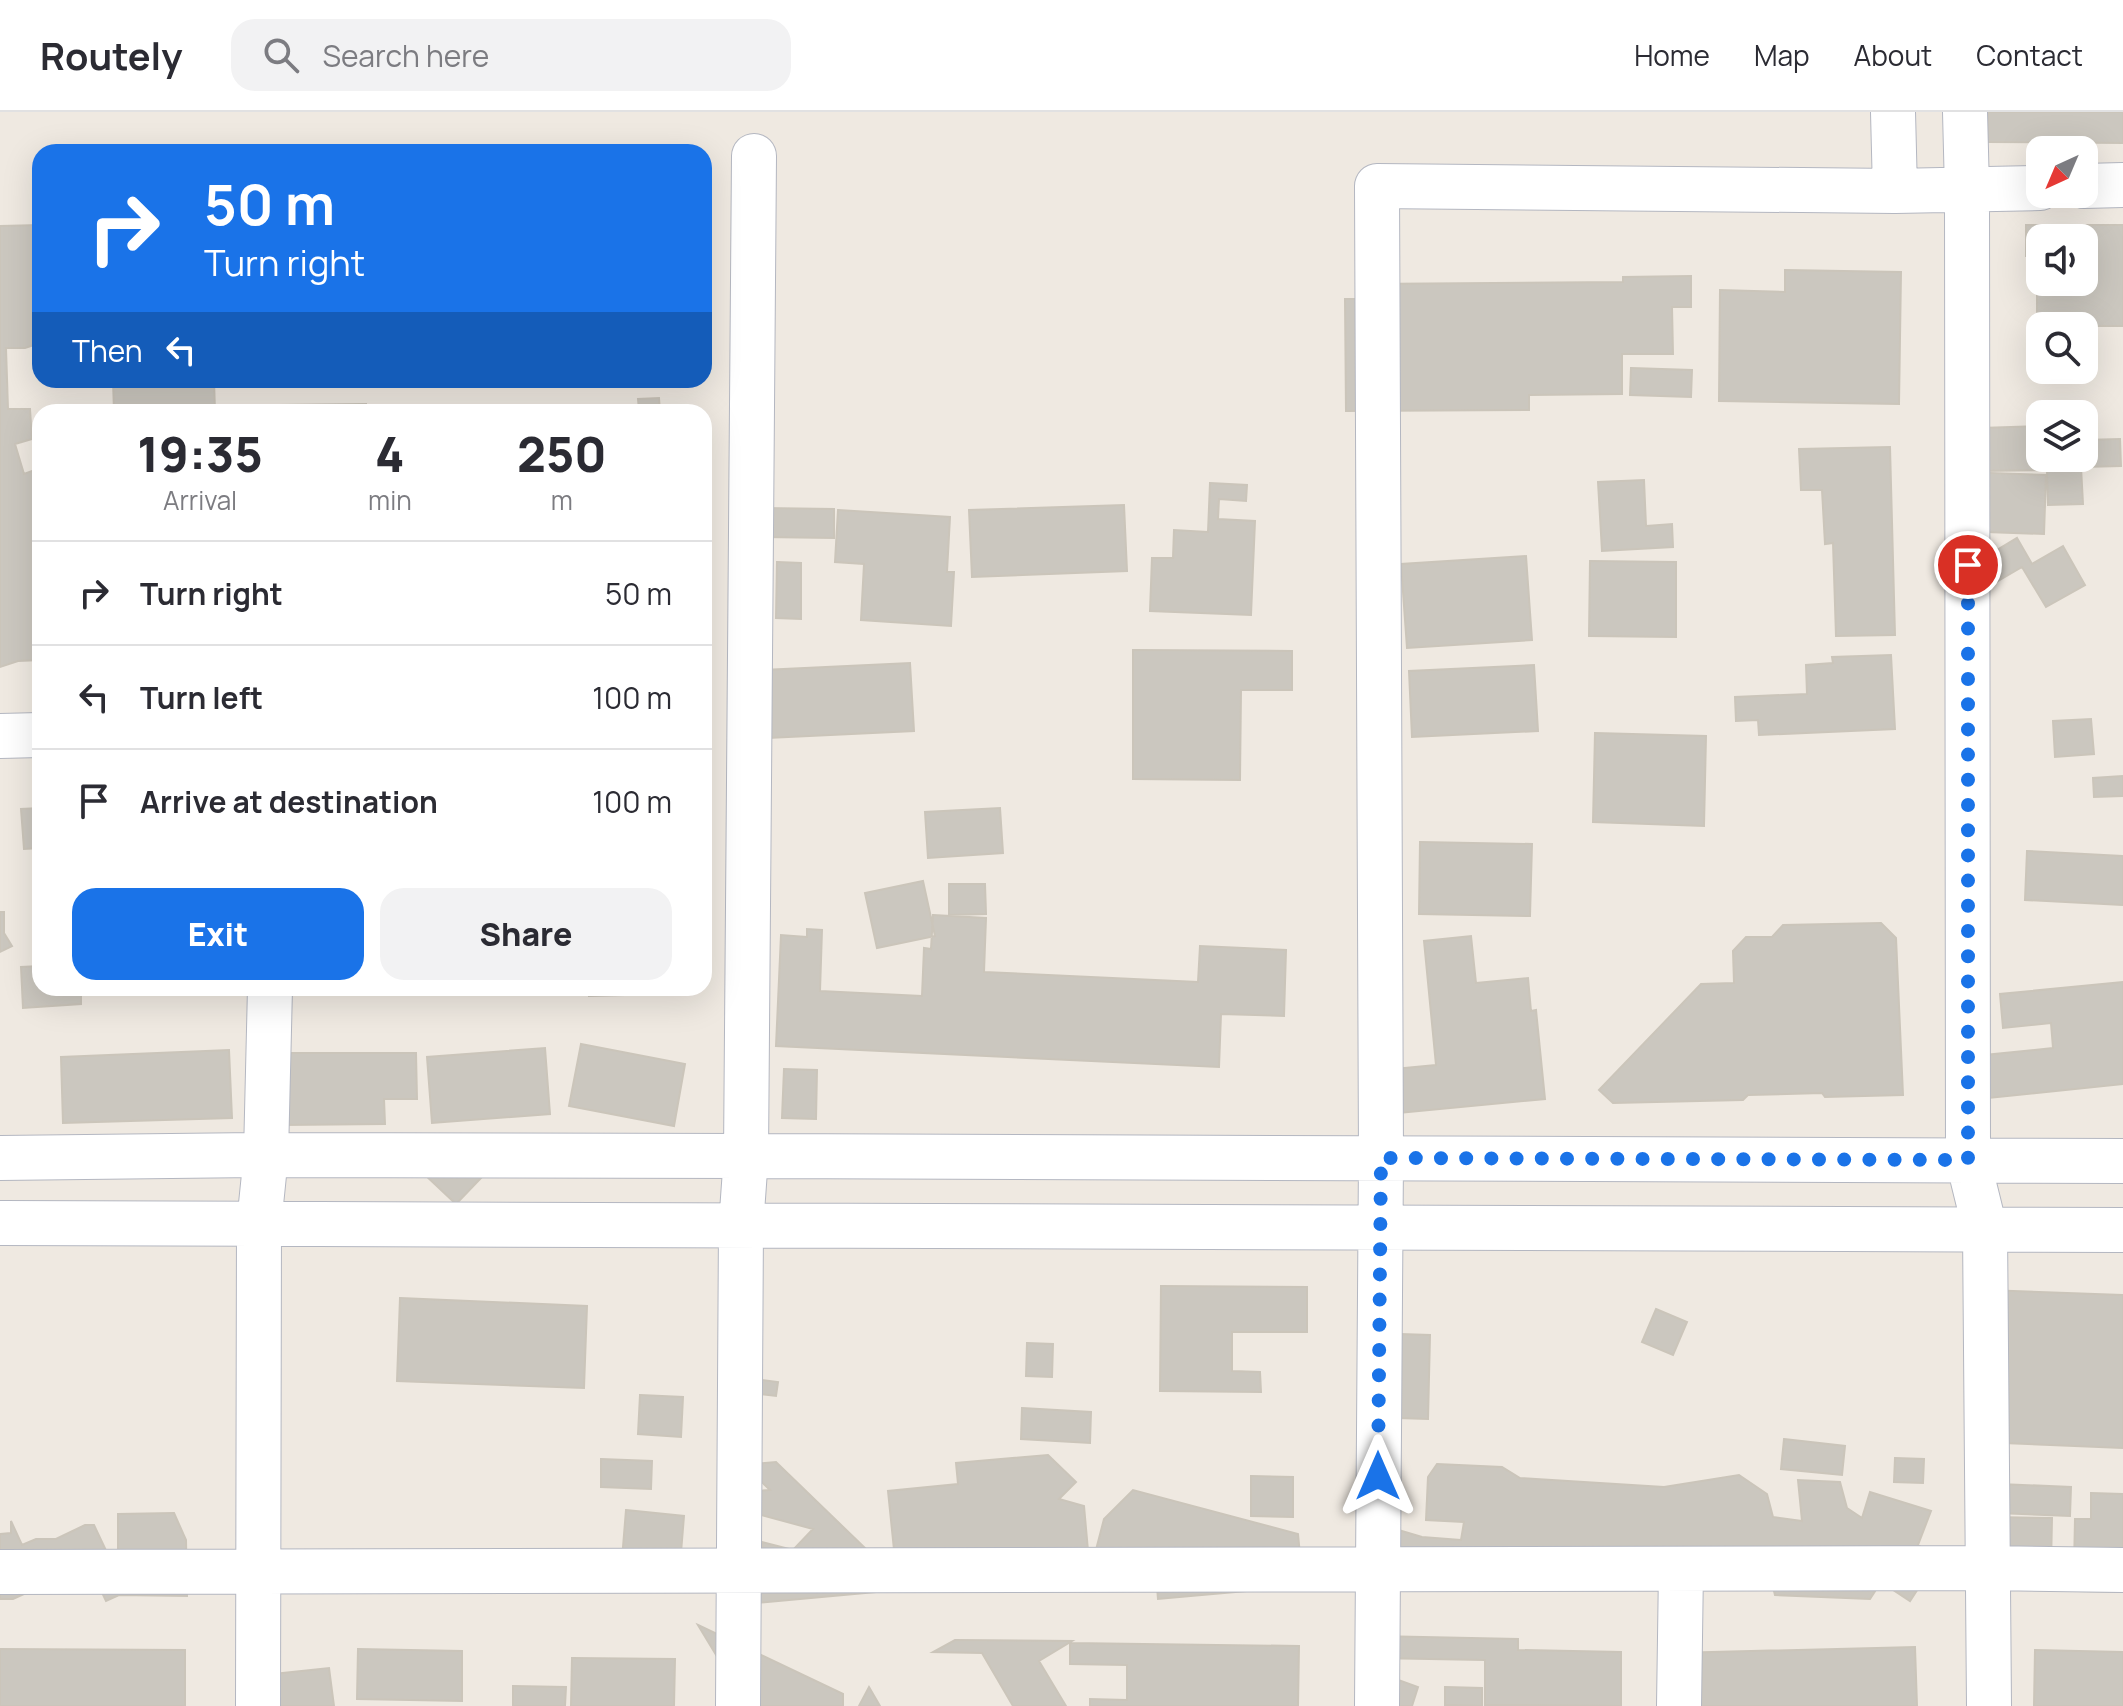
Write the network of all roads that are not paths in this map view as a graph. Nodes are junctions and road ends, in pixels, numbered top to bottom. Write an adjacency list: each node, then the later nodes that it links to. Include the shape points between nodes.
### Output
1 (1893, 112): 8 (street)
2 (1965, 112): 7 (street)
3 (754, 156): 13 (street)
4 (2123, 185): 5 (street)
5 (2098, 186)
6 (2026, 188): 7 (street)
7 (1967, 190): 8 (street); 16 (street)
8 (1895, 191): 15 (street, via 1377,186)
9 (32, 735): 10 (street)
10 (0, 736)
11 (270, 996): 12 (street)
12 (266, 1155): 13 (street); 14 (street); 19 (street)
13 (746, 1156): 15 (street); 20 (street)
14 (0, 1158)
15 (1381, 1158): 16 (street); 21 (street)
16 (1968, 1160): 17 (street); 22 (street)
17 (2123, 1161)
18 (0, 1223): 19 (street)
19 (259, 1224): 20 (street); 29 (street)
20 (741, 1226): 21 (street); 27 (street)
21 (1379, 1227): 22 (street); 25 (street)
22 (1985, 1229): 23 (street); 24 (street)
23 (2123, 1230)
24 (1988, 1568): 26 (street); 28 (street); 35 (street)
25 (1378, 1569): 26 (street); 27 (street); 33 (street)
26 (1681, 1569): 34 (street)
27 (738, 1570): 29 (street); 32 (street)
28 (2123, 1570)
29 (258, 1571): 30 (street); 31 (street)
30 (0, 1572)
31 (258, 1706)
32 (738, 1706)
33 (1377, 1706)
34 (1679, 1706)
35 (1989, 1706)

